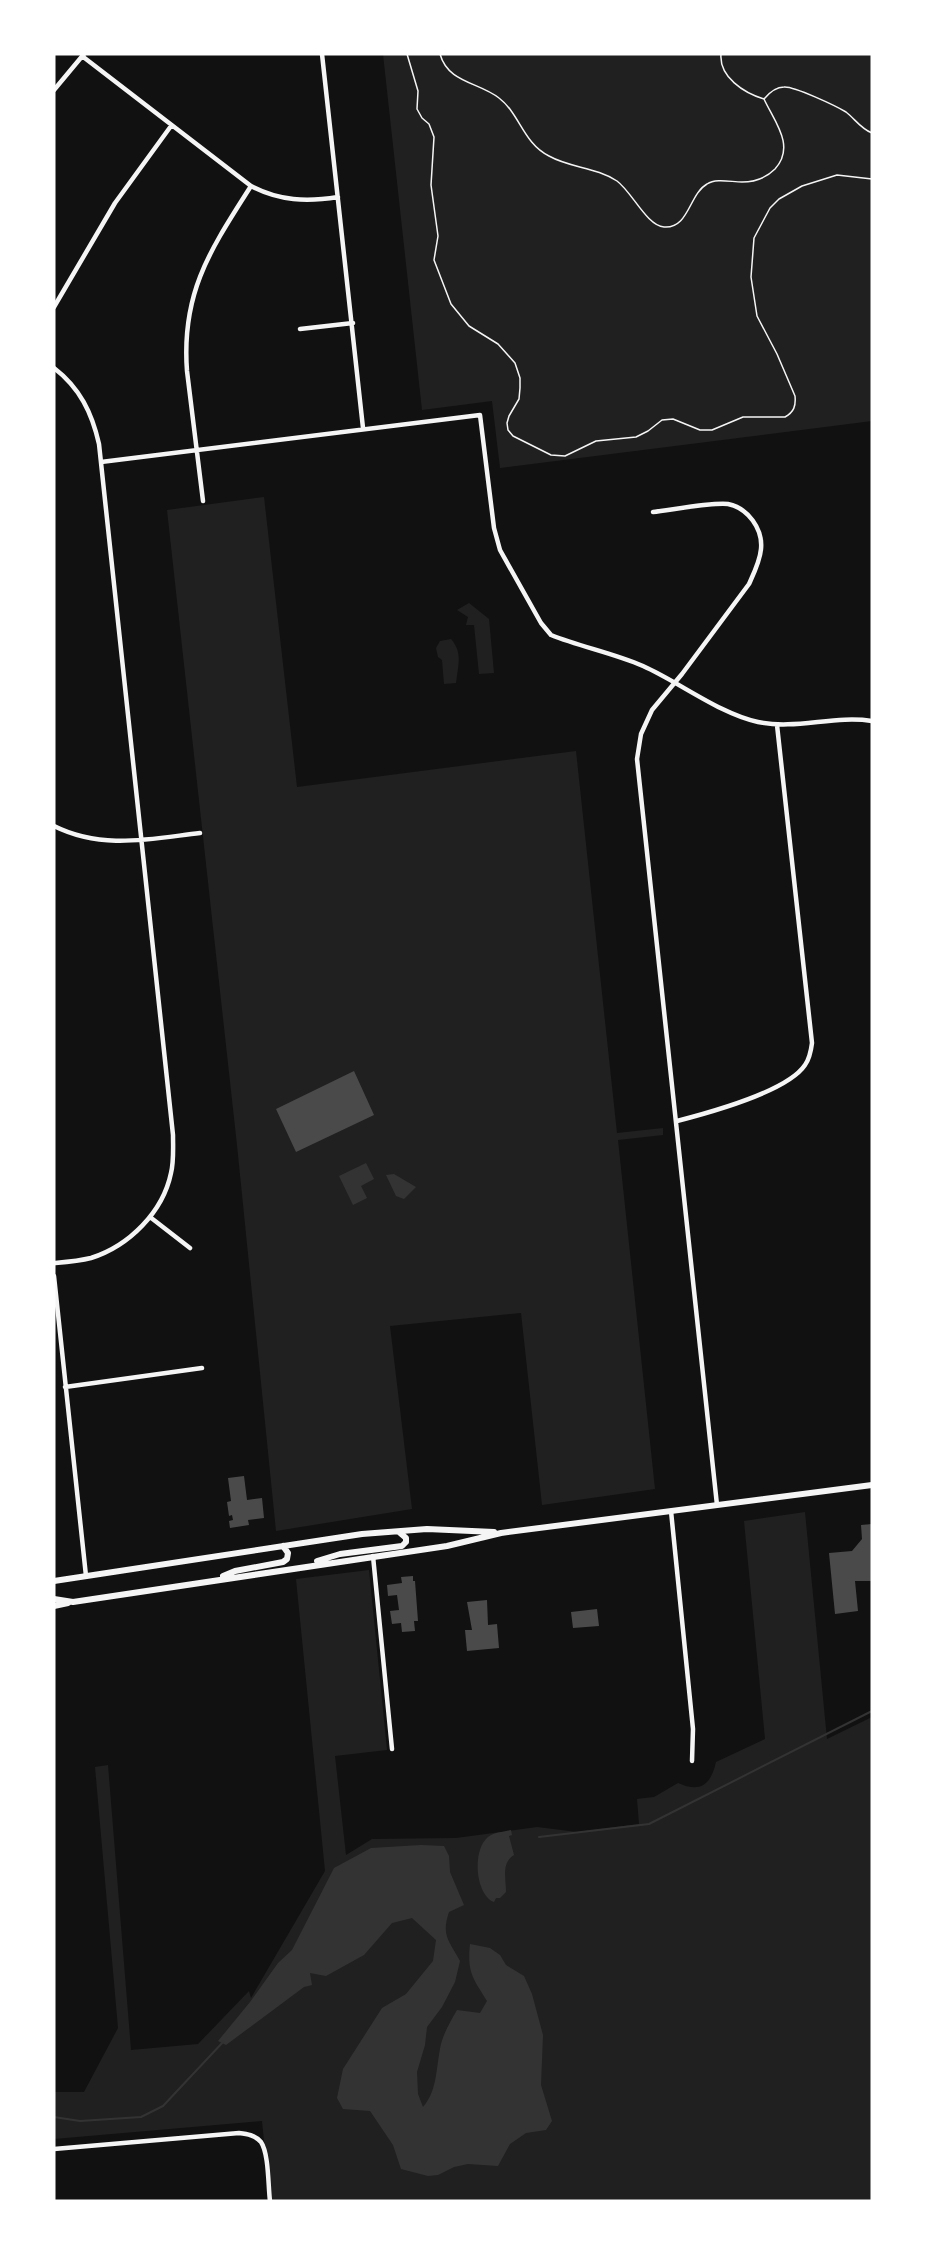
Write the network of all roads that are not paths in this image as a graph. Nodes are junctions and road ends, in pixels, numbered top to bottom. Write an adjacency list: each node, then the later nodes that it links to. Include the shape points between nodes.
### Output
1 (322, 54): 6 (street)
2 (83, 55): 3 (street); 4 (street)
3 (54, 90)
4 (171, 126): 5 (street); 7 (street, via 115,203)
5 (251, 186): 6 (street, via 296,200); 12 (street, via 208,255 193,297 186,352)
6 (338, 197): 8 (street)
7 (54, 307)
8 (353, 323): 9 (street); 11 (street)
9 (300, 329)
10 (54, 368): 13 (street, via 90,411)
11 (363, 428): 12 (street); 16 (street, via 480,415 497,540 504,560 546,630)
12 (196, 450): 13 (street); 14 (street)
13 (101, 462): 21 (street)
14 (203, 501)
15 (653, 512): 16 (street, via 726,504 750,516 761,537 757,568 749,584)
16 (676, 682): 18 (street, via 737,715); 22 (street, via 646,721 637,759)
17 (872, 721): 18 (street)
18 (777, 725): 22 (street, via 812,1043 810,1055 804,1066 784,1083 712,1112)
19 (54, 826): 21 (street, via 106,842)
20 (200, 833): 21 (street)
21 (141, 840): 23 (street, via 173,1135 166,1190)
22 (677, 1121): 30 (street)
23 (150, 1217): 24 (street); 25 (street, via 112,1249 91,1258)
24 (190, 1248)
25 (54, 1263)
26 (54, 1276): 28 (street)
27 (202, 1368): 28 (street)
28 (65, 1387): 37 (street)
29 (872, 1485): 30 (main road)
30 (717, 1505): 31 (main road)
31 (671, 1511): 33 (main road); 44 (street, via 693,1729)
32 (396, 1531): 33 (main road); 34 (main road); 36 (main road, via 406,1538 402,1546 340,1554)
33 (501, 1533): 35 (main road, via 447,1546)
34 (283, 1546): 37 (main road); 39 (main road, via 288,1553 283,1562 235,1570)
35 (373, 1556): 36 (main road); 43 (street)
36 (309, 1565): 39 (main road)
37 (86, 1576): 38 (main road)
38 (54, 1580)
39 (212, 1580): 41 (main road)
40 (54, 1599): 41 (main road)
41 (73, 1602): 42 (main road)
42 (54, 1606)
43 (392, 1749)
44 (692, 1761)
45 (54, 2150): 46 (street, via 250,2134 262,2143)
46 (270, 2201)

